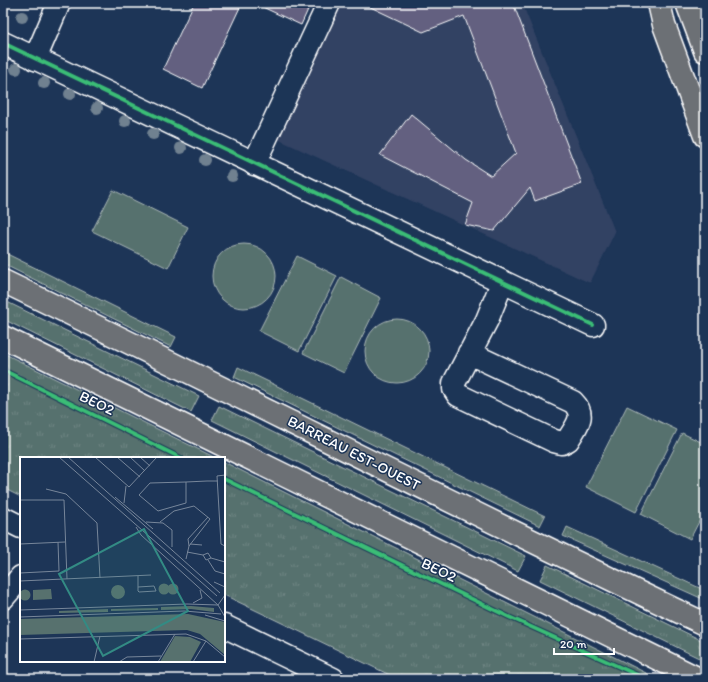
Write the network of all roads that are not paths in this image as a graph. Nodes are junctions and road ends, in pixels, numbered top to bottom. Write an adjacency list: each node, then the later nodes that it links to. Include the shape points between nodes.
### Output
1 (59, 3): 7 (street)
2 (329, 3): 9 (street)
3 (659, 3): 8 (main road, via 664,25)
4 (687, 3): 6 (main road)
5 (3, 43): 7 (street)
6 (705, 51)
7 (35, 59): 9 (street)
8 (705, 136)
9 (254, 164): 11 (street)
10 (3, 281): 19 (main road, BARREAU EST-OUEST, via 544,548)
11 (502, 282): 12 (street); 14 (street, via 487,320)
12 (594, 324)
13 (3, 337): 22 (main road)
14 (469, 354): 14 (street, via 454,383 458,395 554,441 562,443 568,440 580,416 579,408 573,402)
15 (3, 518): 16 (street)
16 (20, 526)
17 (20, 578): 18 (street)
18 (3, 598)
19 (705, 624)
20 (225, 626): 21 (street)
21 (333, 679)
22 (699, 679)

